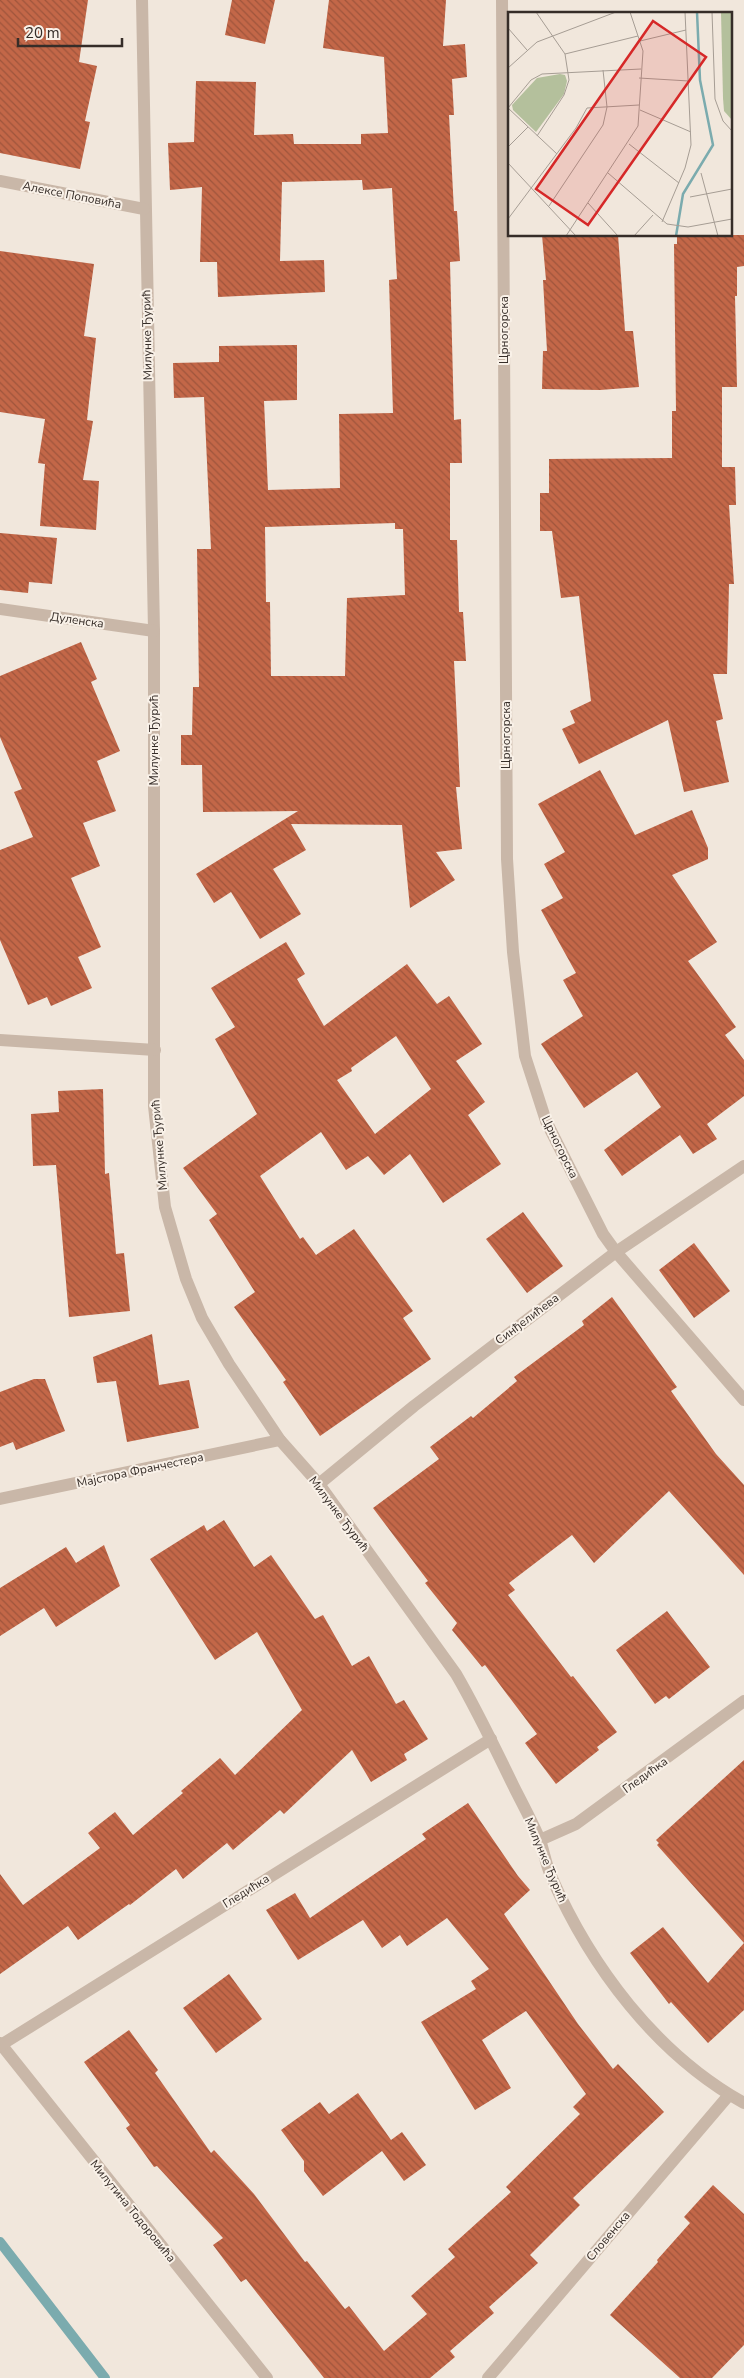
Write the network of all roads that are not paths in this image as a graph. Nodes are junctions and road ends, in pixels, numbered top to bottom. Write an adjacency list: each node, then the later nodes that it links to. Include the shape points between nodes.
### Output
1 (142, 0): 4 (street, Милунке Ђурић)
2 (502, 0): 10 (street, Црногорска, via 507,850 513,952 525,1056 546,1121 603,1234)
3 (0, 181): 4 (street, Алексе Поповића)
4 (144, 209): 6 (street, Милунке Ђурић)
5 (0, 609): 6 (street, Дуленска)
6 (154, 631): 8 (street, Милунке Ђурић)
7 (0, 1040): 8 (street)
8 (155, 1050): 12 (street, Милунке Ђурић, via 154,1106 158,1160 165,1207 186,1279 202,1318 228,1364)
9 (744, 1166): 10 (street, Синђелићева)
10 (616, 1252): 11 (street, Црногорска); 13 (street, Синђелићева, via 414,1406)
11 (744, 1400)
12 (280, 1440): 13 (street, Милунке Ђурић); 14 (street, Мајстора Франчестера)
13 (319, 1484): 16 (street, Милунке Ђурић, via 456,1674)
14 (0, 1499)
15 (744, 1701): 17 (street, Гледићка, via 576,1824)
16 (491, 1739): 17 (street, Милунке Ђурић); 18 (street, Гледићка)
17 (540, 1840): 19 (street, Милунке Ђурић, via 550,1874 578,1929 627,2001 663,2044)
18 (1, 2044): 21 (street, Милутина Тодоровића)
19 (729, 2095): 20 (street, Милунке Ђурић); 22 (street, Словенска)
20 (744, 2103)
21 (267, 2378)
22 (488, 2378)

